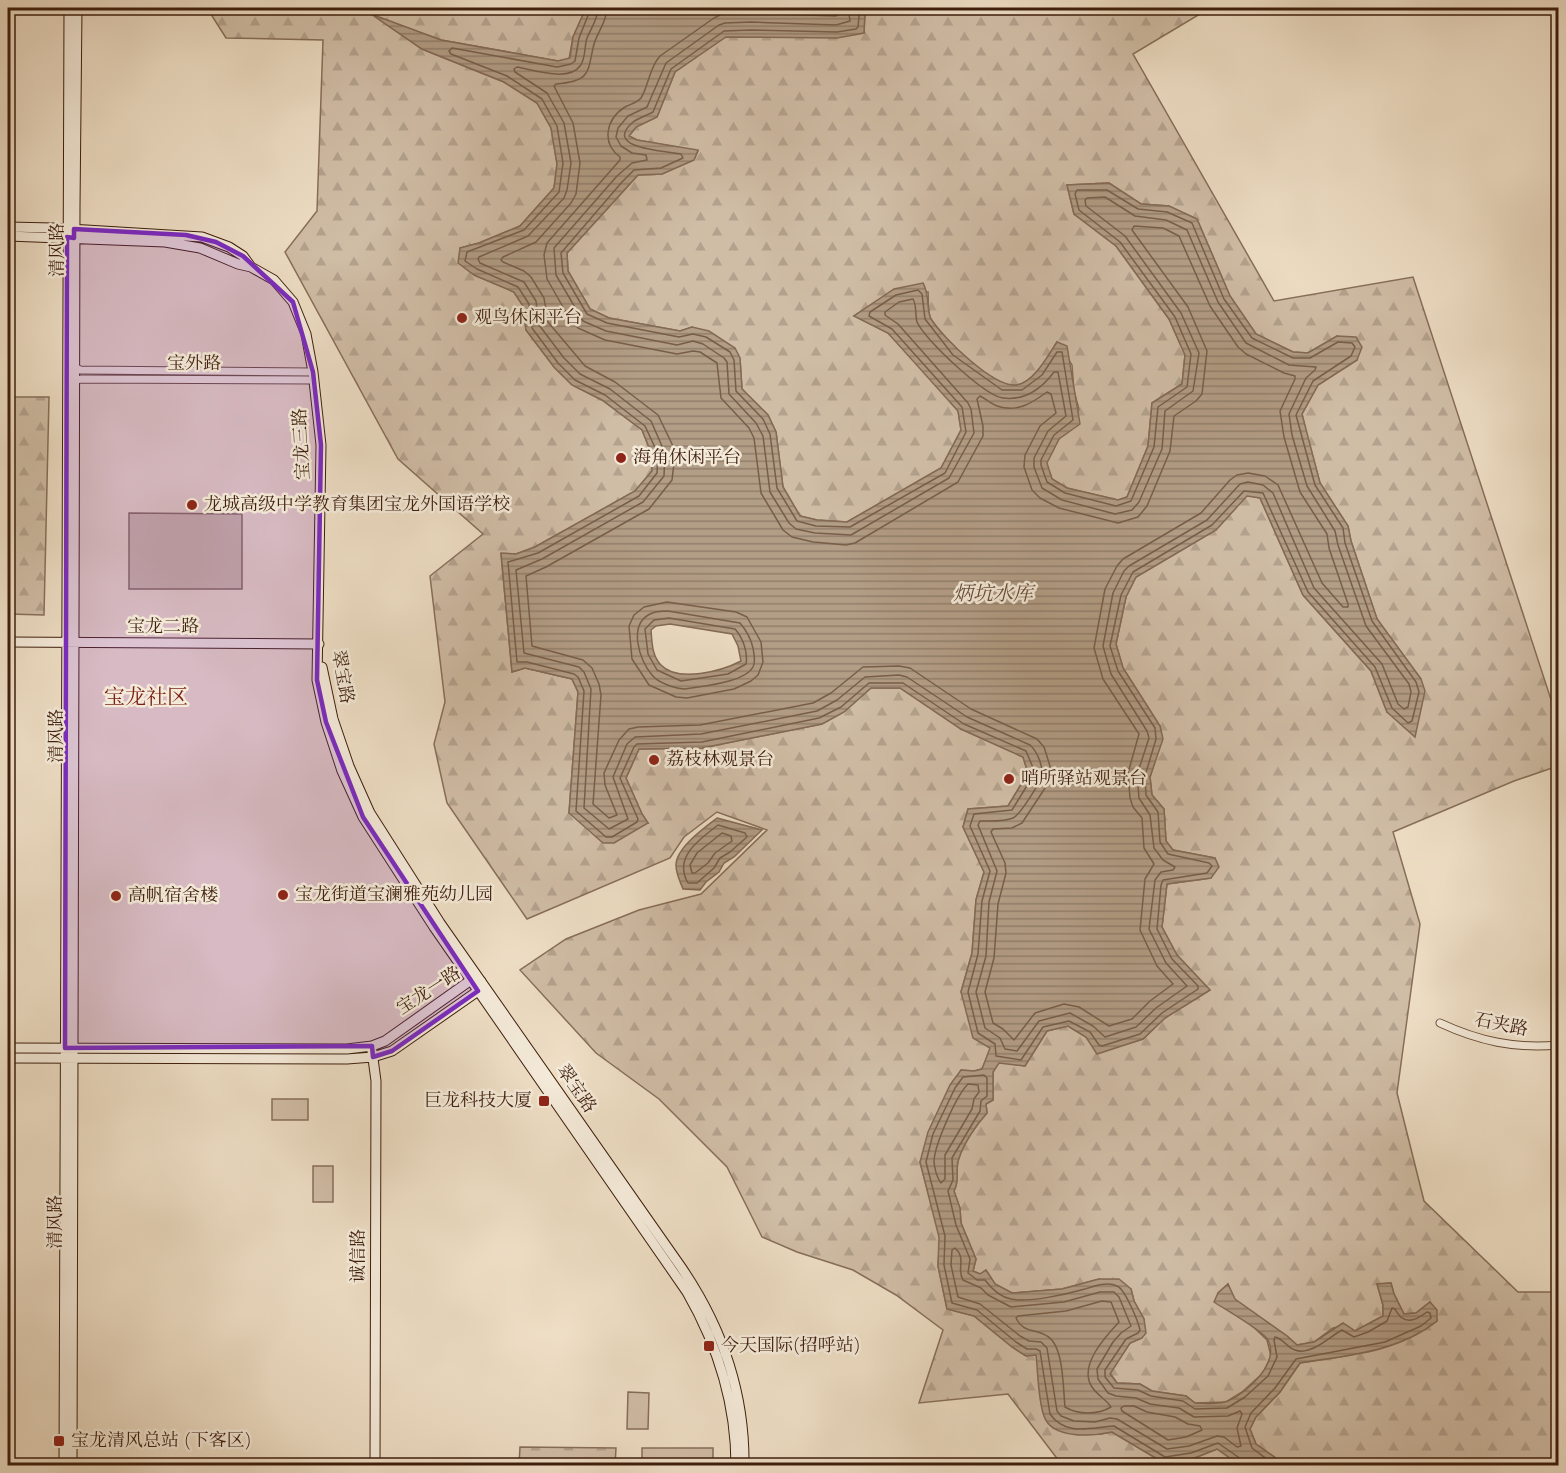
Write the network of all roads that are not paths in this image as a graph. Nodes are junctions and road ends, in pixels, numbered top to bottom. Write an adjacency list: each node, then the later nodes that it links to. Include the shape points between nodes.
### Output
1 (69, 8): 4 (street, 清风路)
2 (77, 8): 4 (street, 清风路)
3 (8, 227): 4 (street, 宝龙三路)
4 (71, 233): 5 (street, 宝龙三路); 6 (street, 清风路); 7 (street, 宝龙三路, via 183,244 251,267 274,280 294,302 306,334); 10 (street, 清风路)
5 (8, 236)
6 (74, 368): 7 (street, 宝外路); 8 (street, 清风路)
7 (314, 376): 8 (street, 宝外路); 11 (street, 宝龙三路, via 321,445)
8 (74, 381): 10 (street, 清风路)
9 (8, 642): 10 (street, 宝龙二路)
10 (70, 643): 11 (street, 宝龙二路); 17 (street, 清风路)
11 (319, 644): 12 (street, 翠宝路, via 333,719 370,813)
12 (477, 984): 14 (street, 宝龙一路); 18 (street, 宝龙一路, via 392,1051); 23 (street, 翠宝路, via 702,1317 723,1372 734,1426); 24 (street, 翠宝路, via 681,1267 709,1312 732,1369 743,1427)
13 (1440, 1023): 15 (street, 石夹路, via 1498,1044)
14 (372, 1046): 17 (street, 宝龙一路); 18 (street, 诚信路)
15 (1558, 1046)
16 (8, 1048): 17 (street, 宝龙一路)
17 (69, 1053): 18 (street, 宝龙一路); 19 (street, 宝龙一路); 20 (street, 清风路); 21 (street, 清风路)
18 (373, 1057): 22 (street, 诚信路)
19 (8, 1058)
20 (64, 1466)
21 (72, 1466)
22 (375, 1466)
23 (736, 1466)
24 (744, 1466)

